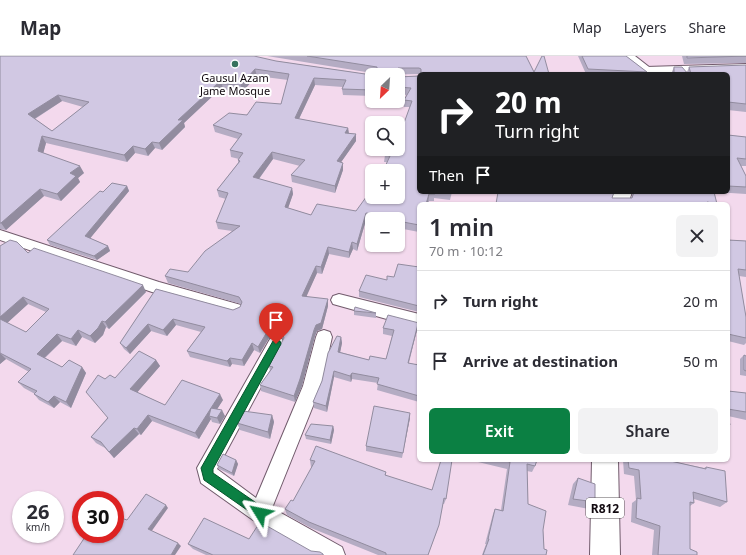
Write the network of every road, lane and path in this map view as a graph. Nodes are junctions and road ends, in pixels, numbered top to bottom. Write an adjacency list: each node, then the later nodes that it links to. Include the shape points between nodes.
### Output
1 (626, 56): 4 (main road)
2 (740, 56): 3 (street)
3 (745, 67): 4 (street)
4 (648, 72)
5 (0, 235): 7 (street, via 158,288)
6 (339, 300): 8 (street)
7 (235, 309)
8 (417, 320)
9 (324, 338): 12 (street, via 312,386)
10 (276, 344): 12 (street, via 207,468 208,476)
11 (605, 462): 14 (main road, R812)
12 (260, 513): 13 (street)
13 (334, 555)
14 (605, 555)

